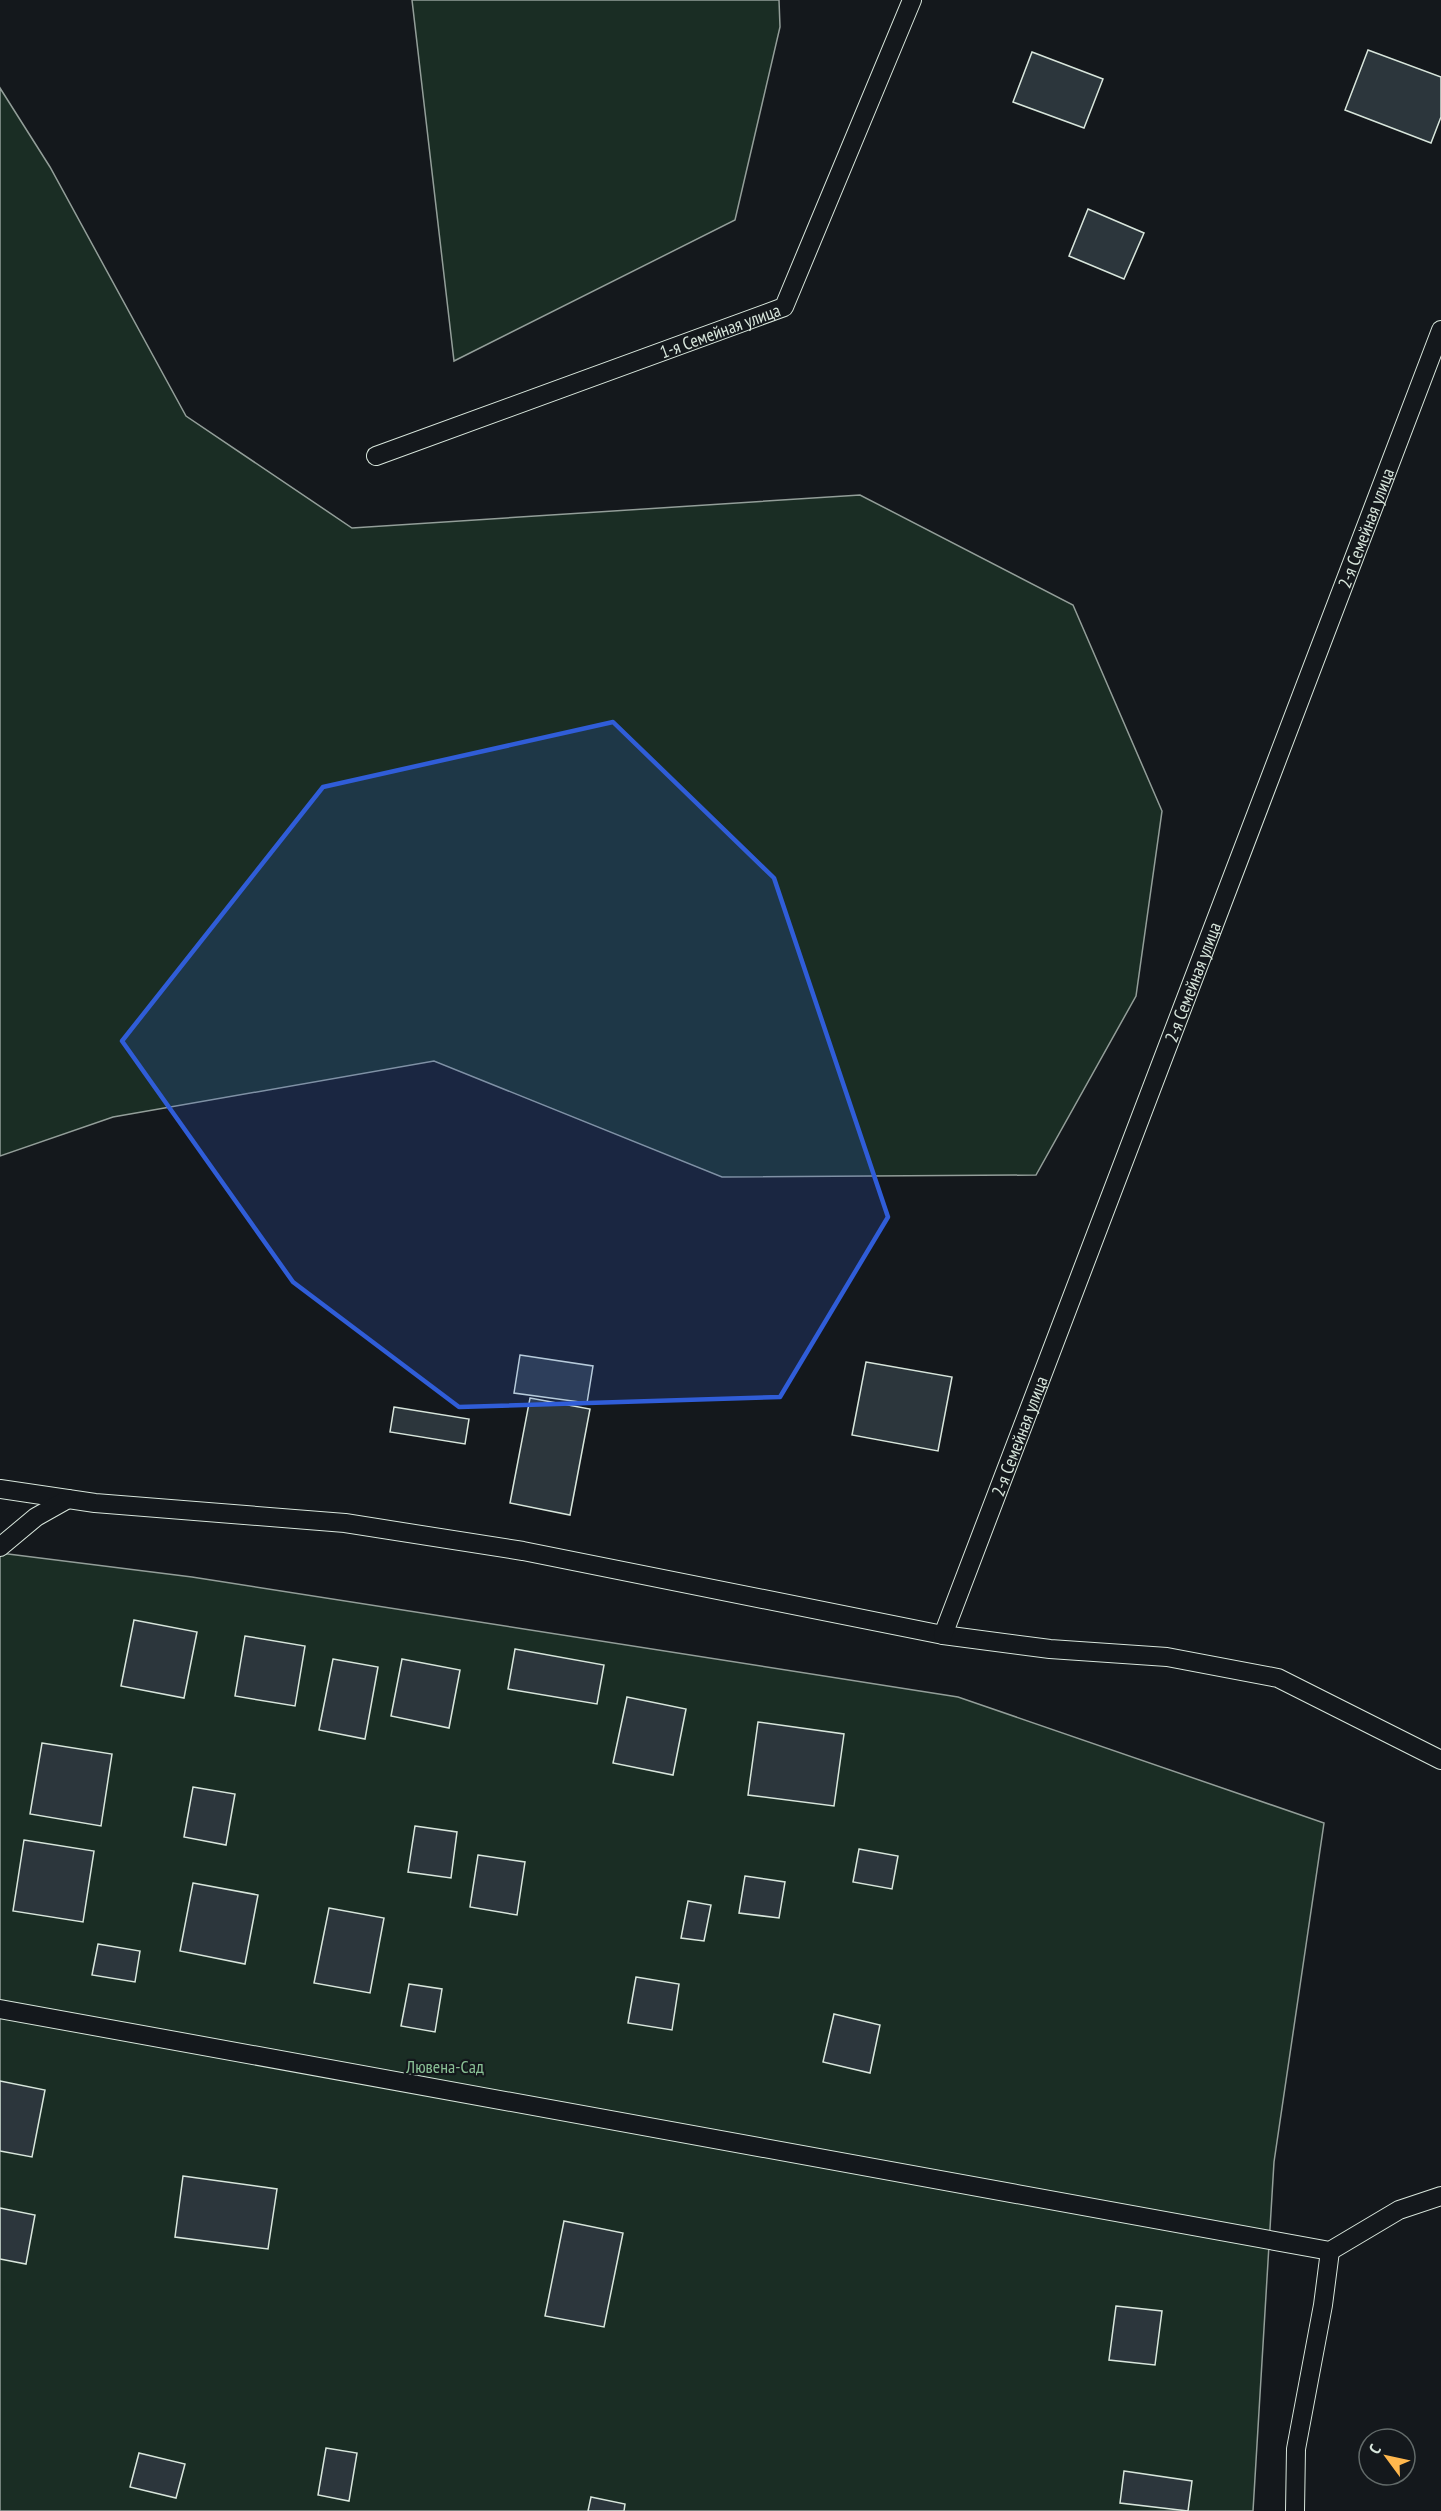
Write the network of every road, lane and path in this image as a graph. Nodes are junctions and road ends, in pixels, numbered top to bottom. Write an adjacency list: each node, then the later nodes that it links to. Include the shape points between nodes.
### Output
1 (912, 0): 3 (lane, 1-я Семейная улица, via 784,307)
2 (1441, 330): 7 (lane, 2-я Семейная улица)
3 (376, 456)
4 (0, 1489): 5 (lane)
5 (68, 1499): 6 (lane, via 36,1517); 7 (lane, via 356,1524 523,1551)
6 (0, 1547)
7 (943, 1635): 8 (lane, via 1167,1657 1278,1678)
8 (1441, 1760)
9 (0, 2009): 11 (lane)
10 (1441, 2196): 11 (lane, via 1399,2210)
11 (1330, 2250): 12 (lane, via 1296,2449)
12 (1295, 2511)

